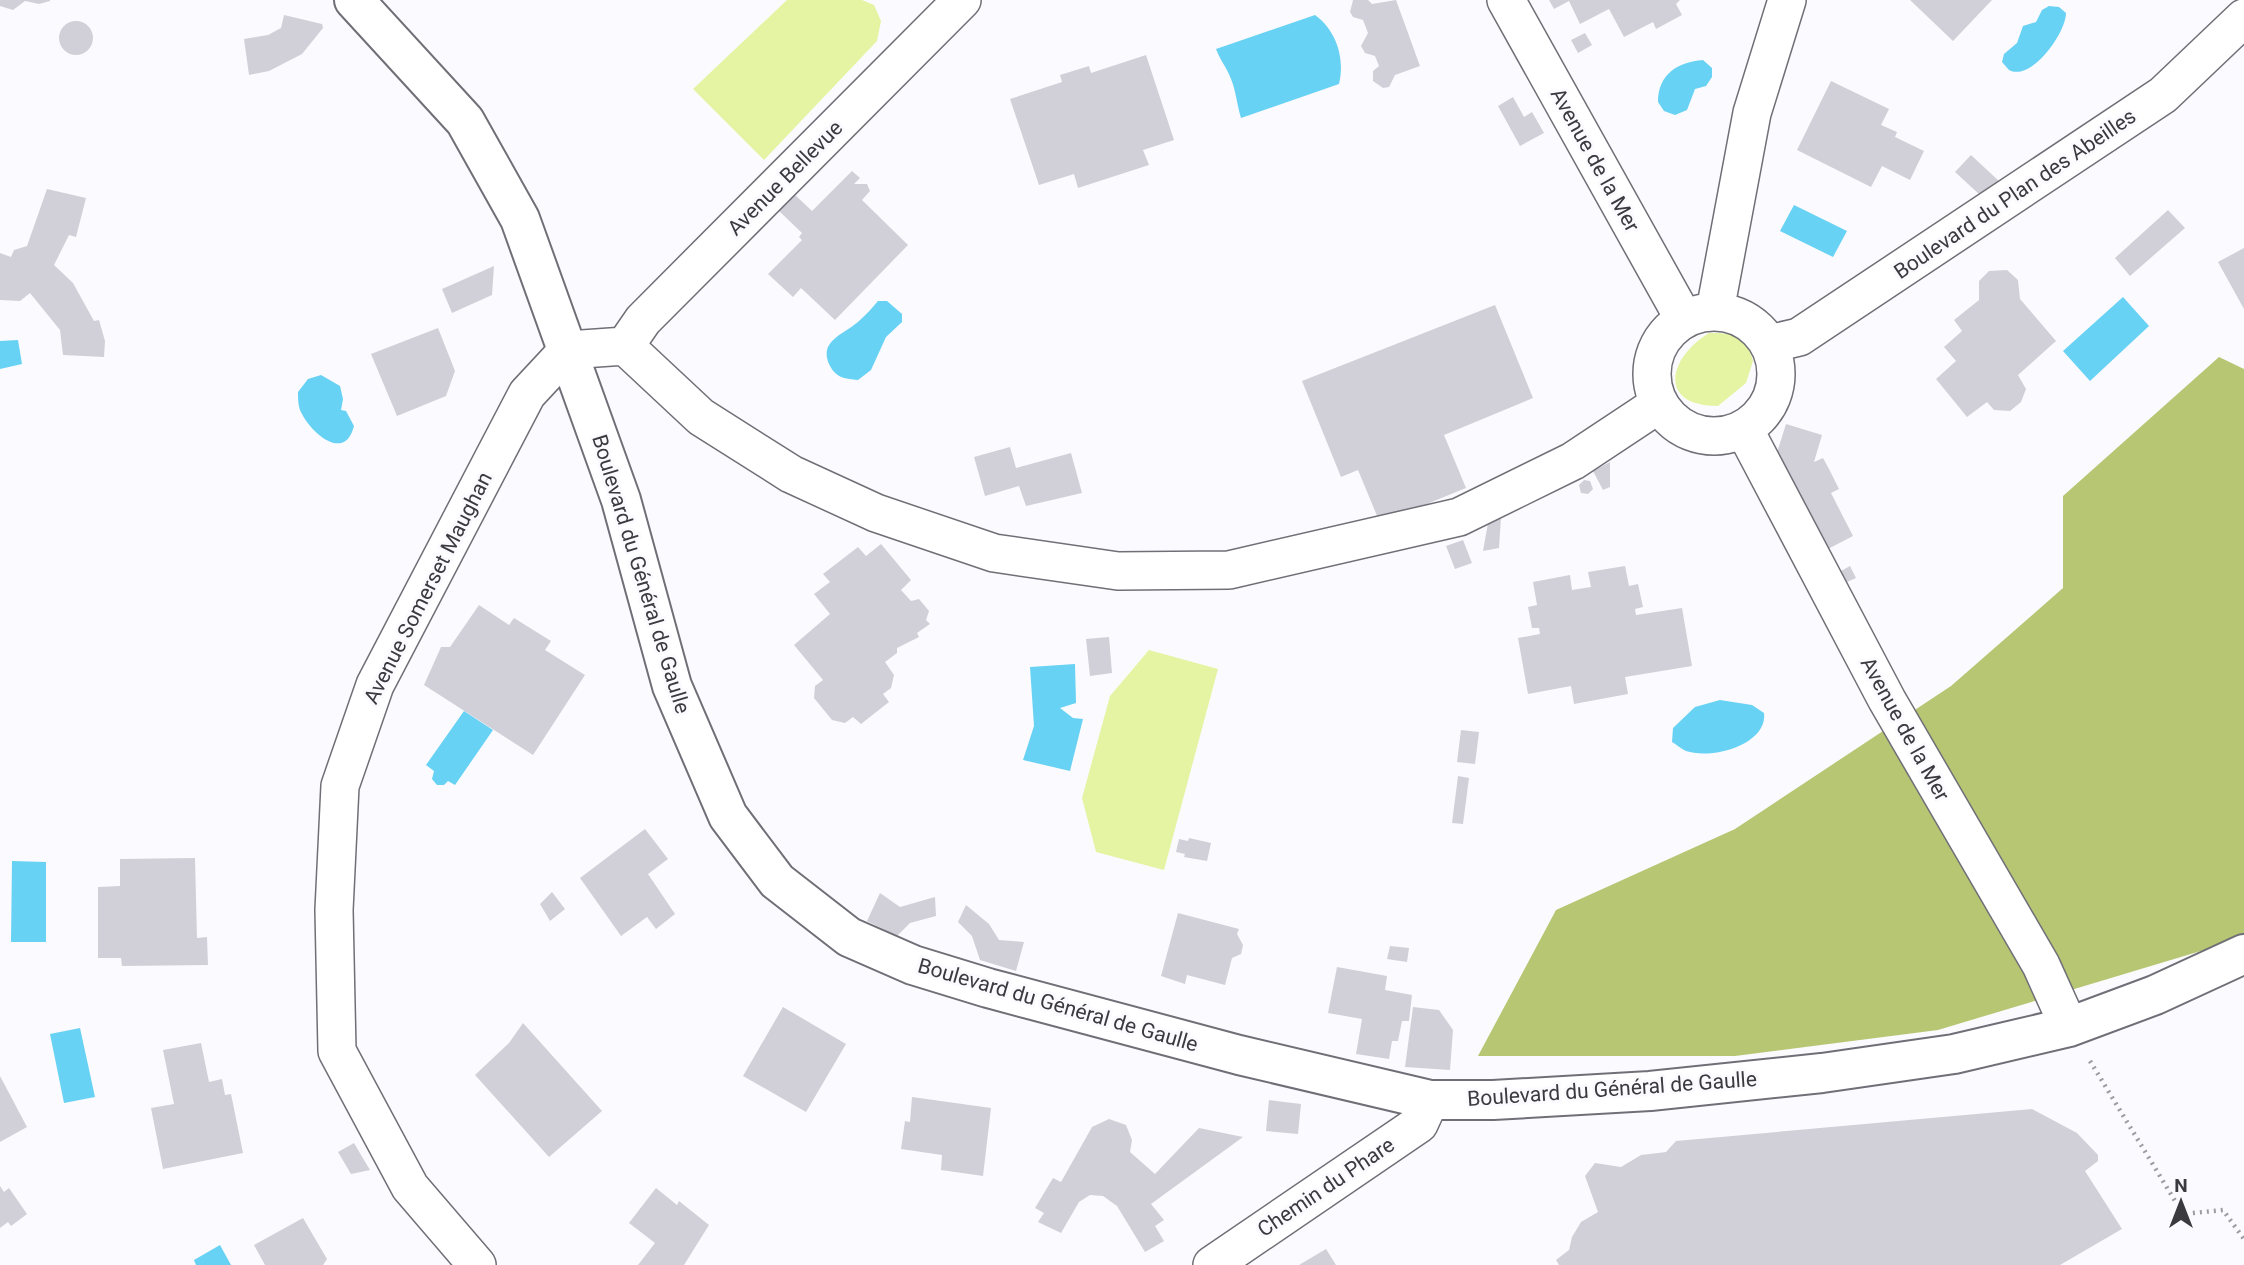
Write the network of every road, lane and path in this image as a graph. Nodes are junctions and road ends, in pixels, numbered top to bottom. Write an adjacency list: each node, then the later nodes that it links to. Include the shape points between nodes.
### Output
1 (354, 0): 9 (street, Boulevard du Général de Gaulle, via 465,121 520,219)
2 (1506, 0): 6 (street, Avenue de la Mer)
3 (1787, 0): 6 (street, via 1752,113)
4 (945, 5): 8 (street, Avenue Bellevue, via 643,320)
5 (2244, 18): 7 (street, Boulevard du Plan des Abeilles, via 2163,95 1799,337)
6 (1700, 315): 7 (street, via 1737,316 1756,327); 10 (street, via 1668,331 1657,347 1652,385)
7 (1769, 344): 11 (street, via 1776,363 1776,383 1759,417)
8 (625, 346): 9 (street); 10 (street, via 701,417 791,474 876,513 994,553 1118,570 1229,570 1459,517 1573,461)
9 (568, 351): 14 (street, Boulevard du Général de Gaulle, via 621,500 672,686 728,816 777,881 849,937 913,965 1239,1055); 16 (street, Avenue Somerset Maughan, via 527,394 375,685 341,786 334,911 337,1051 410,1187)
10 (1659, 404): 11 (street, via 1671,419 1705,436 1725,436)
11 (1744, 429): 13 (street, Avenue de la Mer, via 1887,700 2041,965)
12 (2244, 954): 13 (street, Boulevard du Général de Gaulle, via 2155,995)
13 (2069, 1027): 14 (street, Boulevard du Général de Gaulle, via 1954,1054 1822,1073 1650,1091); 15 (path, via 2183,1214 2223,1210)
14 (1430, 1100): 17 (street, Chemin du Phare, via 1419,1124)
15 (2244, 1239)
16 (477, 1265)
17 (1213, 1265)

